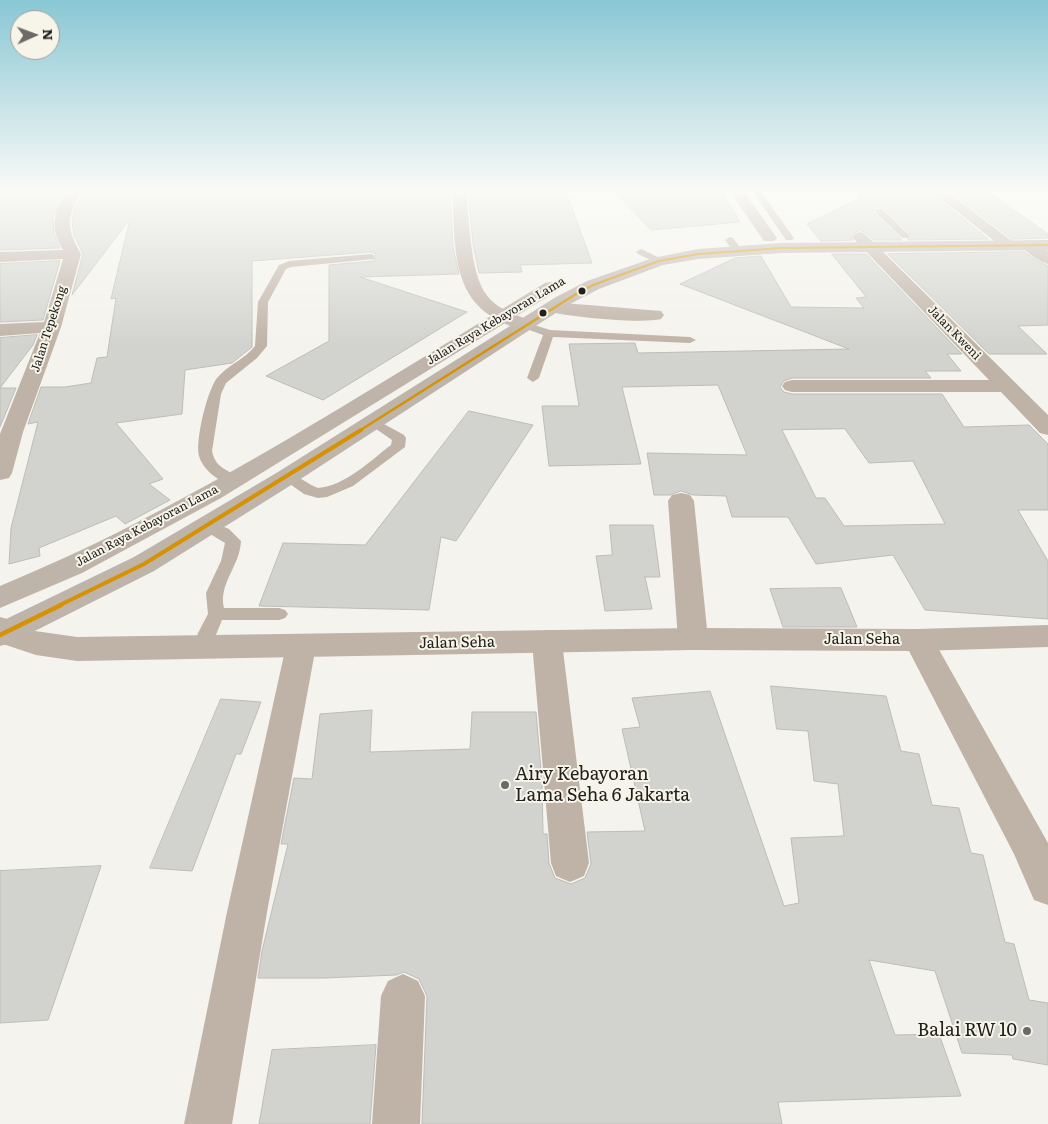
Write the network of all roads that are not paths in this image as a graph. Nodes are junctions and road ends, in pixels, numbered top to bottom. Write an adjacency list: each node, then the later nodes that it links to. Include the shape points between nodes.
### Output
1 (65, 241): 10 (street)
2 (465, 241): 17 (street, via 469,276 478,297)
3 (751, 241): 9 (main road, Jalan Raya Kebayoran Lama)
4 (855, 241): 7 (main road, Jalan Raya Kebayoran Lama)
5 (869, 241): 7 (main road, Jalan Raya Kebayoran Lama)
6 (996, 241): 8 (main road, Jalan Raya Kebayoran Lama)
7 (865, 242): 8 (main road, Jalan Raya Kebayoran Lama); 9 (main road, Jalan Raya Kebayoran Lama); 25 (street, Jalan Kweni)
8 (1021, 243): 14 (street)
9 (733, 245): 11 (main road, Jalan Raya Kebayoran Lama)
10 (73, 254): 12 (street); 19 (street, Jalan Tepekong)
11 (650, 256): 15 (main road, Jalan Raya Kebayoran Lama); 17 (main road, Jalan Raya Kebayoran Lama, via 595,267 556,284)
12 (0, 257)
13 (371, 257): 31 (lane, via 290,264 278,273 264,302 260,346 223,379 214,394 206,460 213,469)
14 (1048, 259)
15 (552, 307): 16 (street); 18 (main road, Jalan Raya Kebayoran Lama)
16 (655, 315)
17 (502, 316): 18 (street); 31 (main road, Jalan Raya Kebayoran Lama)
18 (525, 325): 21 (lane); 26 (main road, Jalan Raya Kebayoran Lama)
19 (52, 327): 20 (street); 28 (street, Jalan Tepekong)
20 (0, 330)
21 (549, 333): 22 (lane); 23 (lane)
22 (690, 340)
23 (533, 378)
24 (792, 386): 25 (street)
25 (1006, 386): 27 (street, Jalan Kweni)
26 (373, 422): 30 (main road, Jalan Raya Kebayoran Lama); 30 (lane, via 399,438 398,447 340,487 318,493)
27 (1048, 428)
28 (6, 432): 29 (street, Jalan Tepekong)
29 (0, 473)
30 (287, 477): 33 (main road, Jalan Raya Kebayoran Lama)
31 (233, 481): 34 (main road, Jalan Raya Kebayoran Lama, via 117,545)
32 (681, 501): 39 (street)
33 (208, 525): 35 (lane, via 233,541 234,552 215,584 213,602); 37 (main road, Jalan Raya Kebayoran Lama, via 144,564)
34 (0, 598)
35 (217, 614): 36 (lane); 43 (lane)
36 (279, 614)
37 (2, 632): 43 (street, Jalan Seha, via 46,646 77,650)
38 (1048, 636): 40 (street, Jalan Seha)
39 (693, 639): 40 (street, Jalan Seha); 41 (street, Jalan Seha)
40 (918, 640): 45 (street, Jalan Seha, via 1028,842)
41 (547, 642): 42 (street, Jalan Seha); 44 (street)
42 (301, 646): 43 (street, Jalan Seha); 47 (street)
43 (203, 647)
44 (570, 863)
45 (1048, 886)
46 (403, 996): 48 (street)
47 (208, 1124)
48 (396, 1124)

